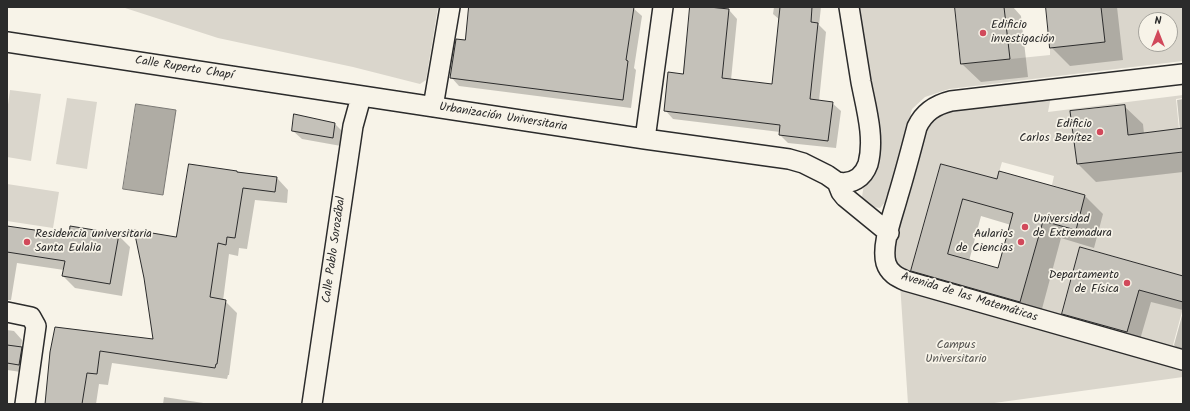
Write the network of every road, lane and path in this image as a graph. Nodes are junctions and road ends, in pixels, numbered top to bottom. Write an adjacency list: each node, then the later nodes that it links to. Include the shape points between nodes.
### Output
1 (450, 7): 7 (street)
2 (663, 7): 8 (street)
3 (849, 7): 9 (street, via 869,127 870,151 868,164 860,178 845,184)
4 (7, 42): 6 (street, Calle Ruperto Chapí)
5 (1183, 74): 10 (street, Avenida de las Matemáticas, via 939,104 921,119 917,127)
6 (361, 96): 7 (street, Urbanización Universitaria); 14 (street, Calle Pablo Sorozábal, via 353,126)
7 (433, 107): 8 (street, Urbanización Universitaria)
8 (645, 139): 9 (street, Urbanización Universitaria, via 789,159 815,168)
9 (837, 182): 10 (street, Urbanización Universitaria, via 845,197)
10 (888, 232): 12 (street, Avenida de las Matemáticas, via 885,255 887,264 891,272 906,281)
11 (7, 312): 13 (street, via 31,317 36,326)
12 (1183, 360)
13 (25, 404)
14 (312, 404)

